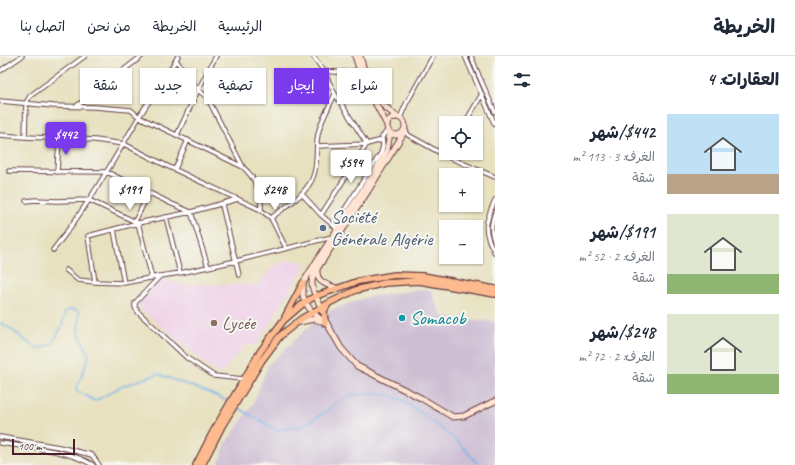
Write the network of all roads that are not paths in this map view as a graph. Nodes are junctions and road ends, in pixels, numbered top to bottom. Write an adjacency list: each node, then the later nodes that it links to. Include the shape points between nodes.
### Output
1 (22, 56): 15 (street)
2 (85, 56): 21 (street, via 34,92)
3 (142, 56): 23 (street)
4 (216, 56): 17 (street)
5 (313, 56): 12 (street)
6 (354, 56): 14 (main road)
7 (360, 56): 27 (main road, via 362,68 383,105)
8 (433, 56): 27 (street)
9 (465, 56): 19 (street)
10 (471, 56): 24 (street)
11 (177, 58): 17 (street); 26 (street)
12 (316, 58): 13 (street)
13 (322, 68)
14 (358, 68)
15 (0, 71)
16 (329, 82): 18 (street)
17 (198, 90): 32 (street); 42 (street, via 207,97)
18 (335, 94): 38 (street); 39 (street, via 320,127)
19 (482, 94): 25 (street); 28 (street)
20 (0, 101): 21 (street)
21 (26, 103): 23 (street); 33 (street)
22 (376, 104): 29 (main road)
23 (77, 106): 26 (street, via 131,110)
24 (495, 112)
25 (469, 116)
26 (139, 117): 32 (street); 37 (street)
27 (398, 117): 29 (main road, via 390,119); 30 (main road, via 404,121)
28 (495, 125)
29 (389, 129): 30 (main road, via 398,135); 36 (street); 62 (main road, via 387,150)
30 (405, 130): 40 (street, via 408,135); 71 (main road)
31 (0, 135): 33 (street)
32 (177, 135): 35 (street)
33 (25, 137): 34 (street)
34 (59, 139): 37 (street); 45 (street)
35 (188, 140): 42 (street); 43 (street)
36 (382, 140): 38 (street); 62 (street, via 381,153)
37 (124, 144): 43 (street); 46 (street)
38 (367, 144): 39 (street); 58 (street)
39 (317, 146): 49 (street, via 311,181)
40 (439, 150)
41 (460, 160): 47 (street)
42 (243, 167): 55 (street, via 260,193)
43 (174, 169): 50 (street)
44 (9, 171): 45 (street)
45 (57, 172): 46 (street)
46 (107, 172): 48 (street); 51 (street)
47 (495, 177)
48 (149, 193): 56 (street); 61 (street)
49 (302, 194): 58 (street); 60 (street)
50 (238, 199): 54 (street); 55 (street)
51 (89, 200): 53 (street); 61 (street); 67 (street)
52 (495, 200): 68 (street, via 486,223 487,237)
53 (26, 201)
54 (222, 205): 56 (street); 69 (street)
55 (261, 210): 60 (street)
56 (191, 212): 59 (street); 70 (street)
57 (495, 212): 65 (street, via 491,234)
58 (321, 216): 62 (street)
59 (166, 217): 61 (street); 73 (street)
60 (271, 218): 66 (street)
61 (136, 222): 63 (street); 76 (street)
62 (336, 228): 64 (main road)
63 (114, 230): 77 (street, via 88,236); 78 (street)
64 (333, 237): 66 (street); 79 (main road)
65 (495, 242)
66 (286, 248): 69 (street)
67 (53, 250)
68 (495, 253)
69 (236, 261): 70 (street); 74 (street)
70 (208, 267): 73 (street)
71 (318, 267): 80 (main road, via 320,281); 83 (main road, via 312,280)
72 (66, 270): 77 (street, via 78,280)
73 (180, 274): 75 (street)
74 (240, 275)
75 (160, 276): 76 (street); 91 (street, via 135,303 134,307 138,312 187,358 214,376)
76 (152, 278): 78 (street)
77 (95, 282): 78 (street)
78 (124, 283)
79 (303, 283): 84 (main road); 88 (main road)
80 (336, 288): 81 (main road, via 380,277 414,275); 83 (main road)
81 (495, 289)
82 (495, 294): 85 (main road, via 419,281 373,285)
83 (316, 296): 84 (main road); 86 (main road)
84 (305, 302): 87 (main road); 88 (main road)
85 (331, 302): 86 (main road); 90 (main road, via 324,311)
86 (321, 308): 87 (main road); 90 (main road)
87 (312, 312): 89 (main road); 90 (main road)
88 (283, 321): 91 (main road)
89 (295, 323): 90 (main road, via 314,319); 98 (main road, via 280,336 262,360)
90 (325, 323): 92 (main road, via 341,348 357,366 421,398 453,418 464,416)
91 (243, 379): 97 (main road)
92 (495, 401)
93 (0, 436): 96 (street, via 92,455)
94 (0, 443): 95 (street, via 81,458)
95 (93, 465)
96 (100, 465)
97 (196, 465)
98 (202, 465)

